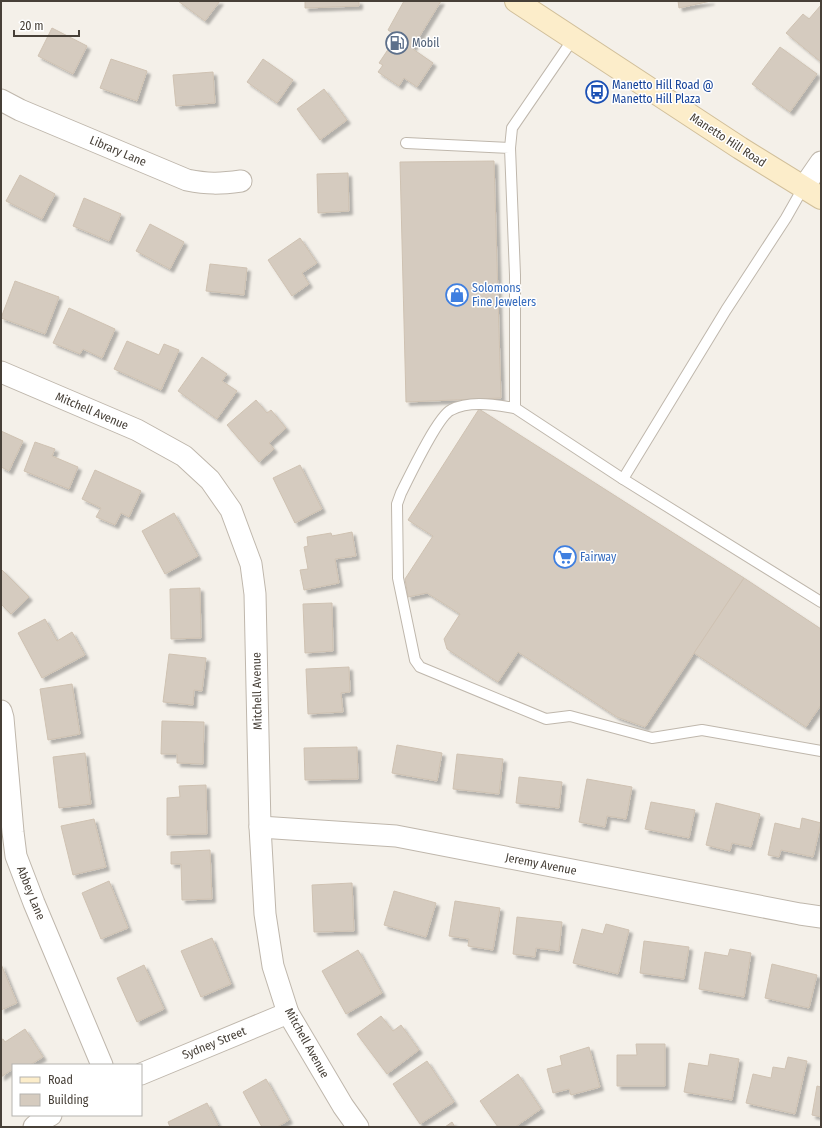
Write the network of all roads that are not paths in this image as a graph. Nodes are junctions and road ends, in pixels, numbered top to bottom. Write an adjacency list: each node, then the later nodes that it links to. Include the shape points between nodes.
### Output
1 (516, 1): 2 (main road, Manetto Hill Road)
2 (573, 39): 5 (lane, via 512,128); 8 (main road, Manetto Hill Road)
3 (1, 100): 7 (street, Library Lane, via 186,180 205,184)
4 (406, 143): 5 (lane)
5 (510, 148): 10 (lane, via 515,275)
6 (821, 162): 8 (street)
7 (240, 181)
8 (812, 193): 11 (lane, via 786,218)
9 (1, 372): 15 (street, Mitchell Avenue, via 137,430 184,456 210,480 231,510 251,564 255,594)
10 (515, 408): 11 (lane); 14 (lane, via 488,404 466,405 450,410 440,420 401,493 397,504 398,578 416,660 420,667 546,719 570,716 652,738 702,730)
11 (623, 479): 12 (lane)
12 (821, 602)
13 (1, 711): 16 (street, Abbey Lane, via 13,832)
14 (821, 751)
15 (260, 827): 17 (street, Jeremy Avenue, via 396,836); 18 (street, Mitchell Avenue, via 265,914 273,966)
16 (9, 858): 19 (street, Abbey Lane, via 34,903)
17 (821, 917)
18 (288, 1013): 20 (street, Sydney Street); 23 (street, Mitchell Avenue)
19 (102, 1064)
20 (142, 1074)
21 (49, 1116): 22 (street)
22 (34, 1127)
23 (358, 1127)

